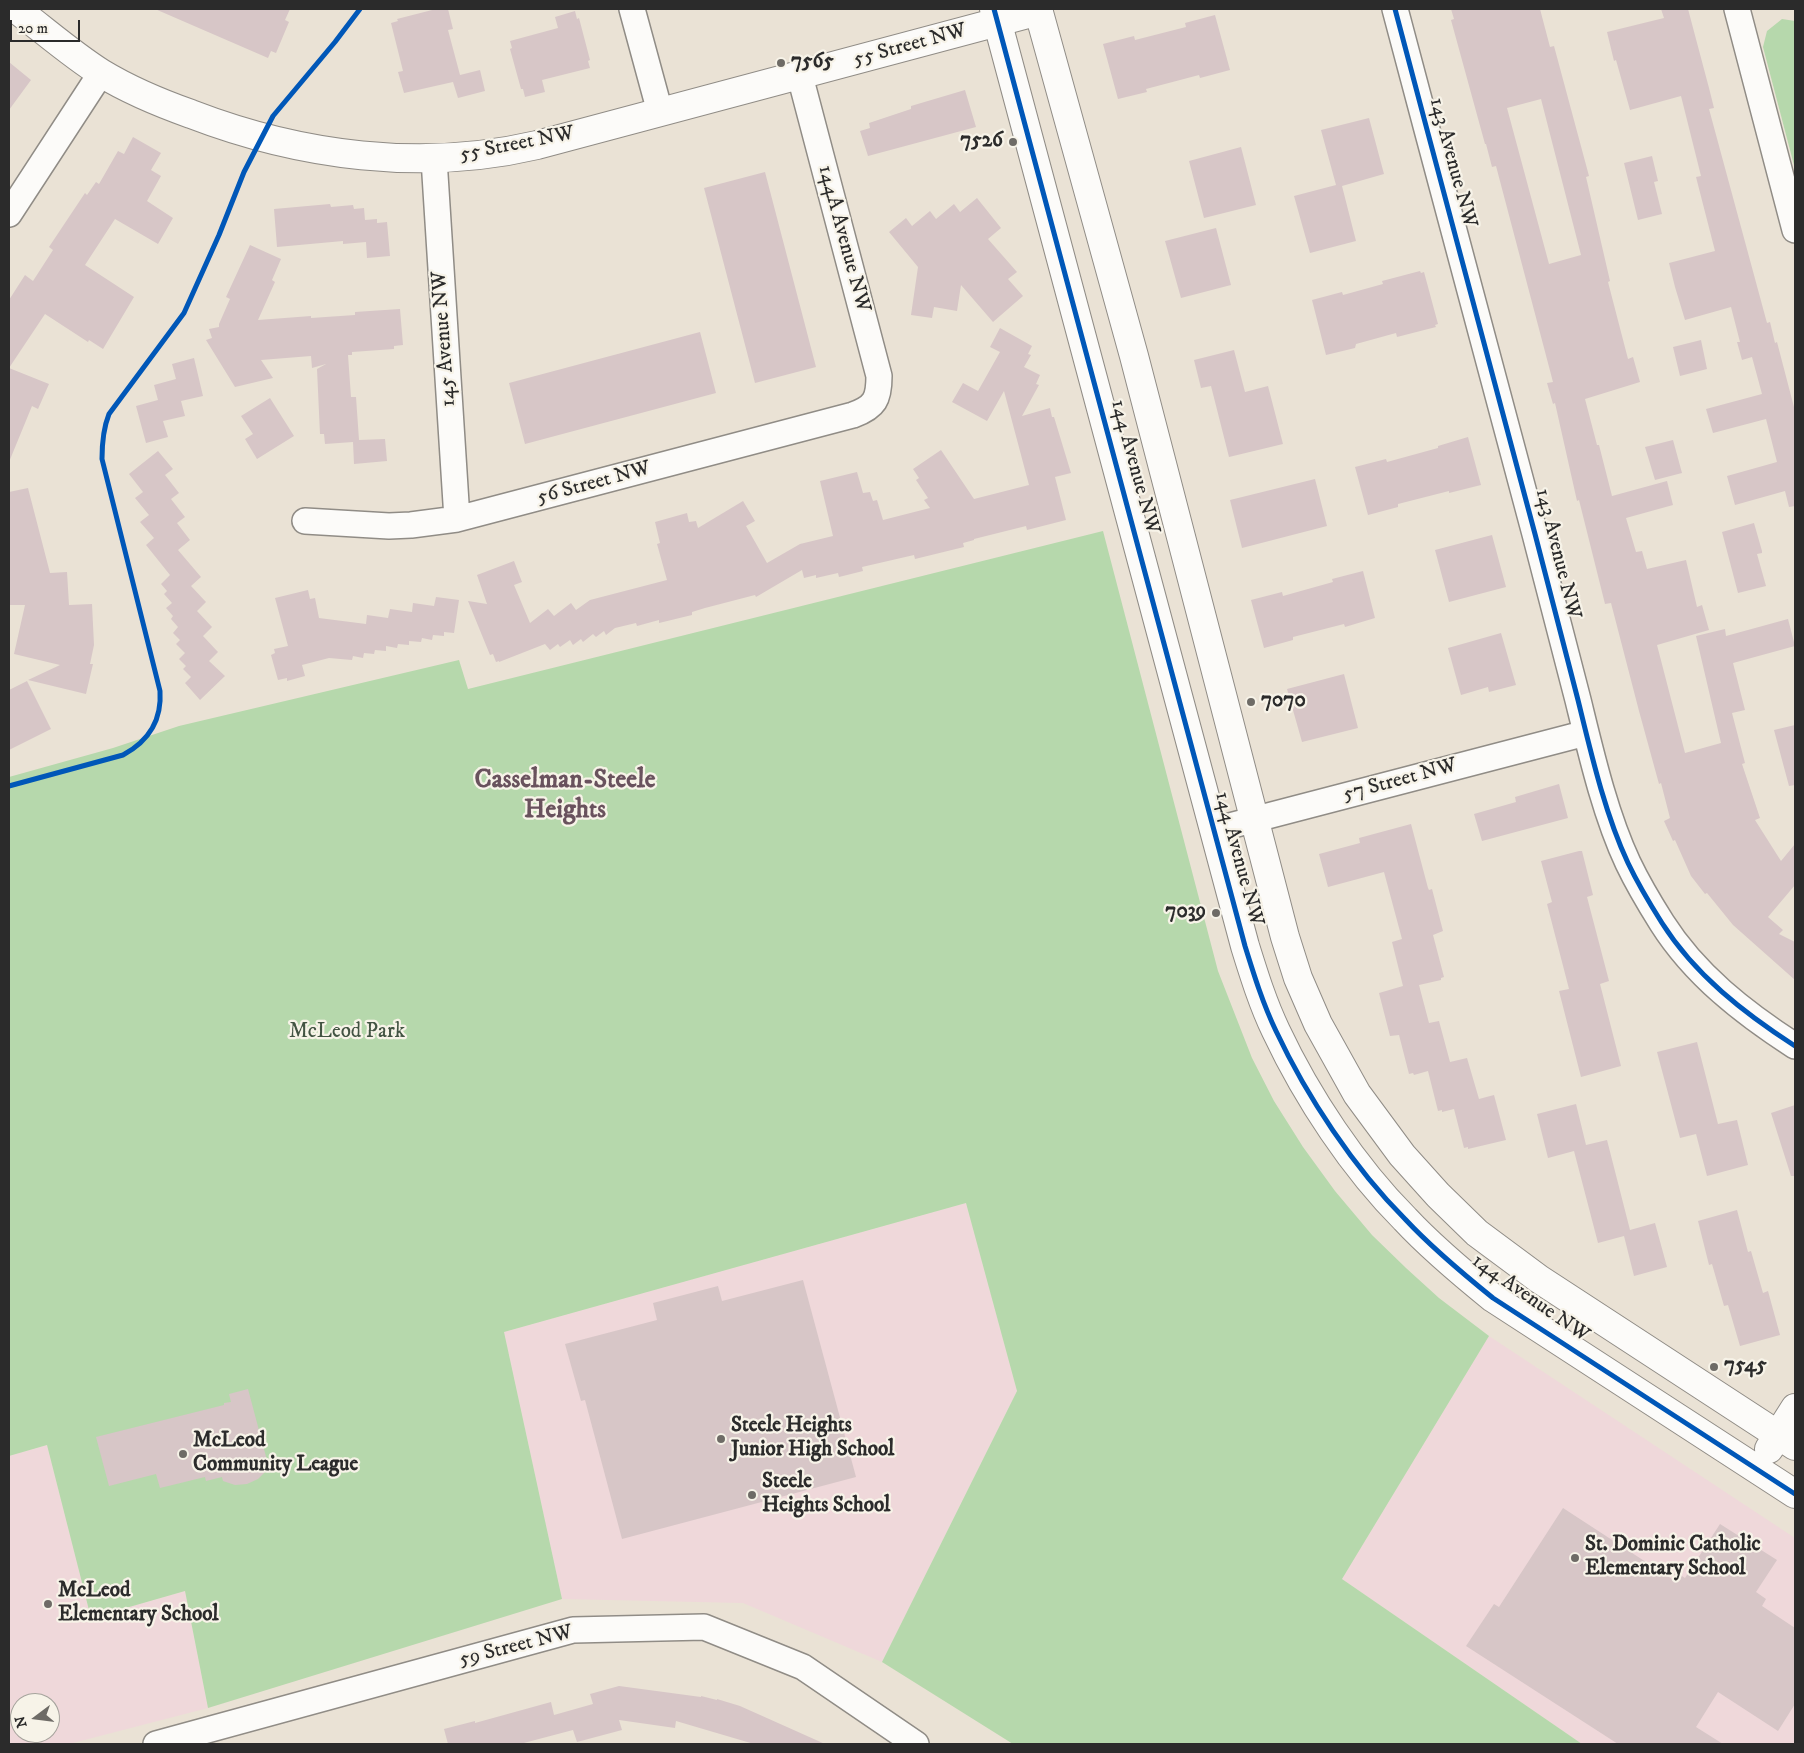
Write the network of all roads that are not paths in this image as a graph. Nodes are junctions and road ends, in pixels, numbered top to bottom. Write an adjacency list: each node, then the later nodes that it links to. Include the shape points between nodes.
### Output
1 (16, 9): 7 (street, 55 Street NW)
2 (632, 9): 9 (street)
3 (1395, 9): 16 (street, 143 Avenue NW)
4 (1737, 9): 12 (street)
5 (1039, 10): 6 (street, 55 Street NW); 17 (street, 144 Avenue NW, via 1134,356)
6 (996, 16): 8 (street, 55 Street NW); 18 (street, 144 Avenue NW)
7 (101, 73): 10 (street, 55 Street NW, via 169,106 261,138 344,154); 11 (street)
8 (800, 76): 9 (street, 55 Street NW); 13 (street, 144A Avenue NW, via 879,376 879,390)
9 (660, 112): 10 (street, 55 Street NW, via 512,151)
10 (434, 159): 14 (street, 145 Avenue NW)
11 (9, 214)
12 (1795, 230)
13 (874, 402): 14 (street, 56 Street NW, via 853,415)
14 (457, 520): 15 (street, 56 Street NW, via 389,526)
15 (305, 521)
16 (1586, 732): 17 (street, 57 Street NW); 19 (street, 143 Avenue NW, via 1617,836 1628,863 1663,924 1681,950 1728,997)
17 (1254, 820): 18 (street, 57 Street NW); 21 (street, 144 Avenue NW, via 1285,938 1307,999 1357,1094 1402,1155 1471,1227 1507,1256)
18 (1214, 830): 22 (street, 144 Avenue NW, via 1244,946 1276,1032 1308,1091 1348,1152 1398,1212 1492,1298)
19 (1795, 1046)
20 (1795, 1408): 21 (street)
21 (1787, 1440): 22 (street)
22 (1756, 1468): 23 (street, 144 Avenue NW)
23 (1795, 1494)
24 (156, 1744): 25 (street, 59 Street NW, via 573,1630 704,1627 803,1667)
25 (916, 1744)

